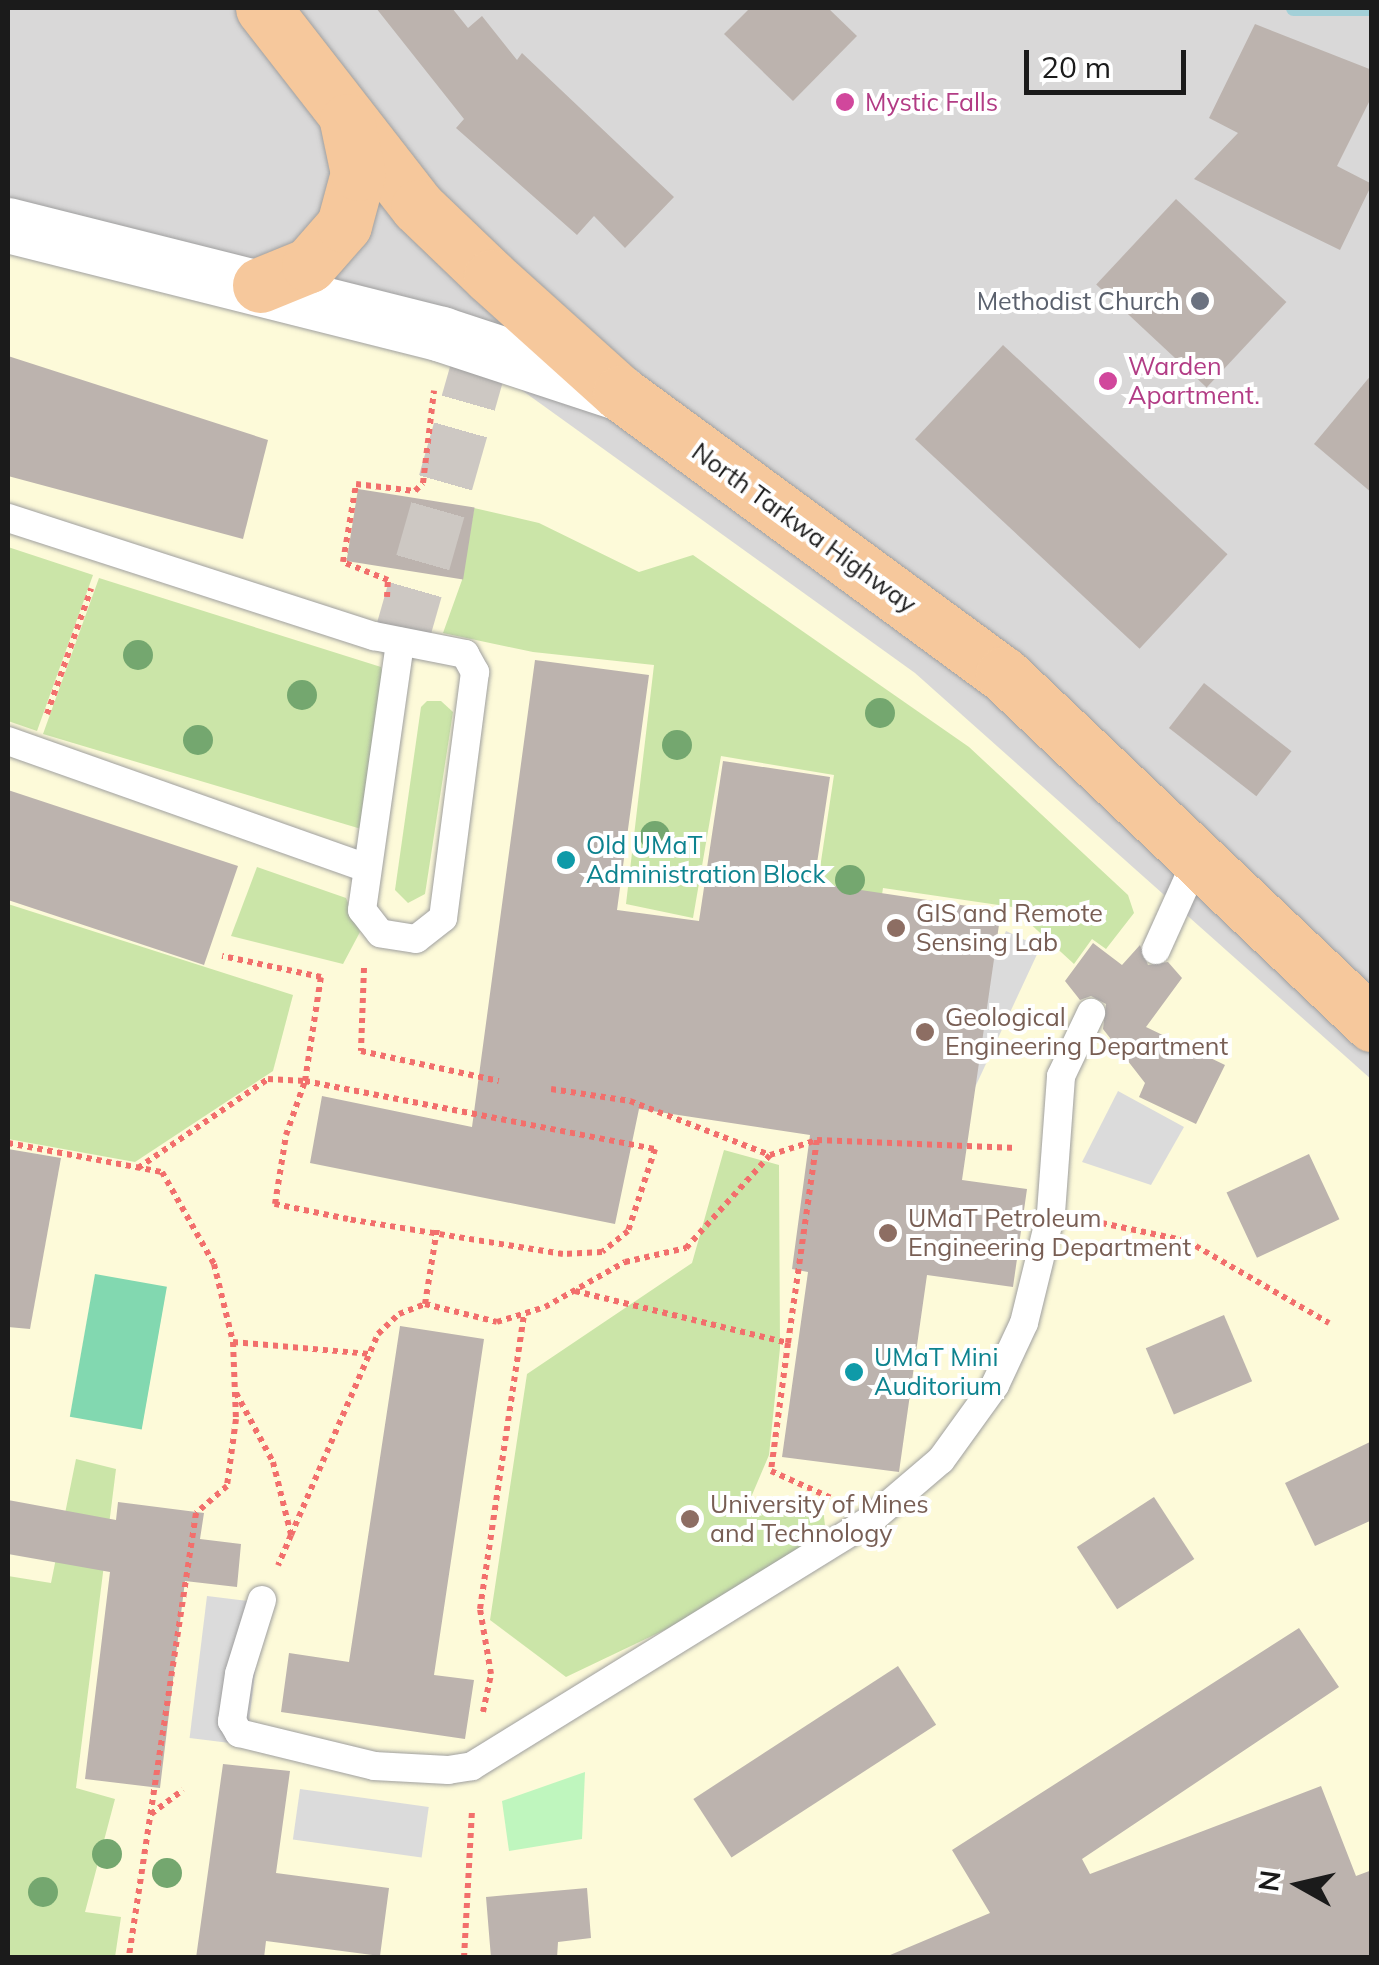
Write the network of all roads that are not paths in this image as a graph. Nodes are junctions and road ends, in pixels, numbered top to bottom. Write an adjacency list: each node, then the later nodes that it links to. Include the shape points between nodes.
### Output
1 (263, 8): 2 (main road, North Tarkwa Highway)
2 (347, 122): 4 (main road, via 358,173 344,224 309,265); 5 (main road, North Tarkwa Highway, via 418,207)
3 (8, 225): 4 (street)
4 (260, 286): 5 (street, via 441,334)
5 (620, 393): 9 (main road, North Tarkwa Highway, via 1003,674)
6 (8, 518): 7 (lane)
7 (387, 639): 10 (lane); 10 (lane, via 465,654 475,672 443,918 416,940 366,922)
8 (8, 741): 10 (lane)
9 (1197, 860): 11 (lane); 13 (main road, North Tarkwa Highway)
10 (366, 868)
11 (1156, 950)
12 (1091, 1014): 14 (lane, via 1062,1076 1051,1150 1051,1213 1024,1323 996,1385 940,1460 872,1518 472,1766 404,1771 239,1733 232,1721 239,1674)
13 (1372, 1024)
14 (262, 1600)

